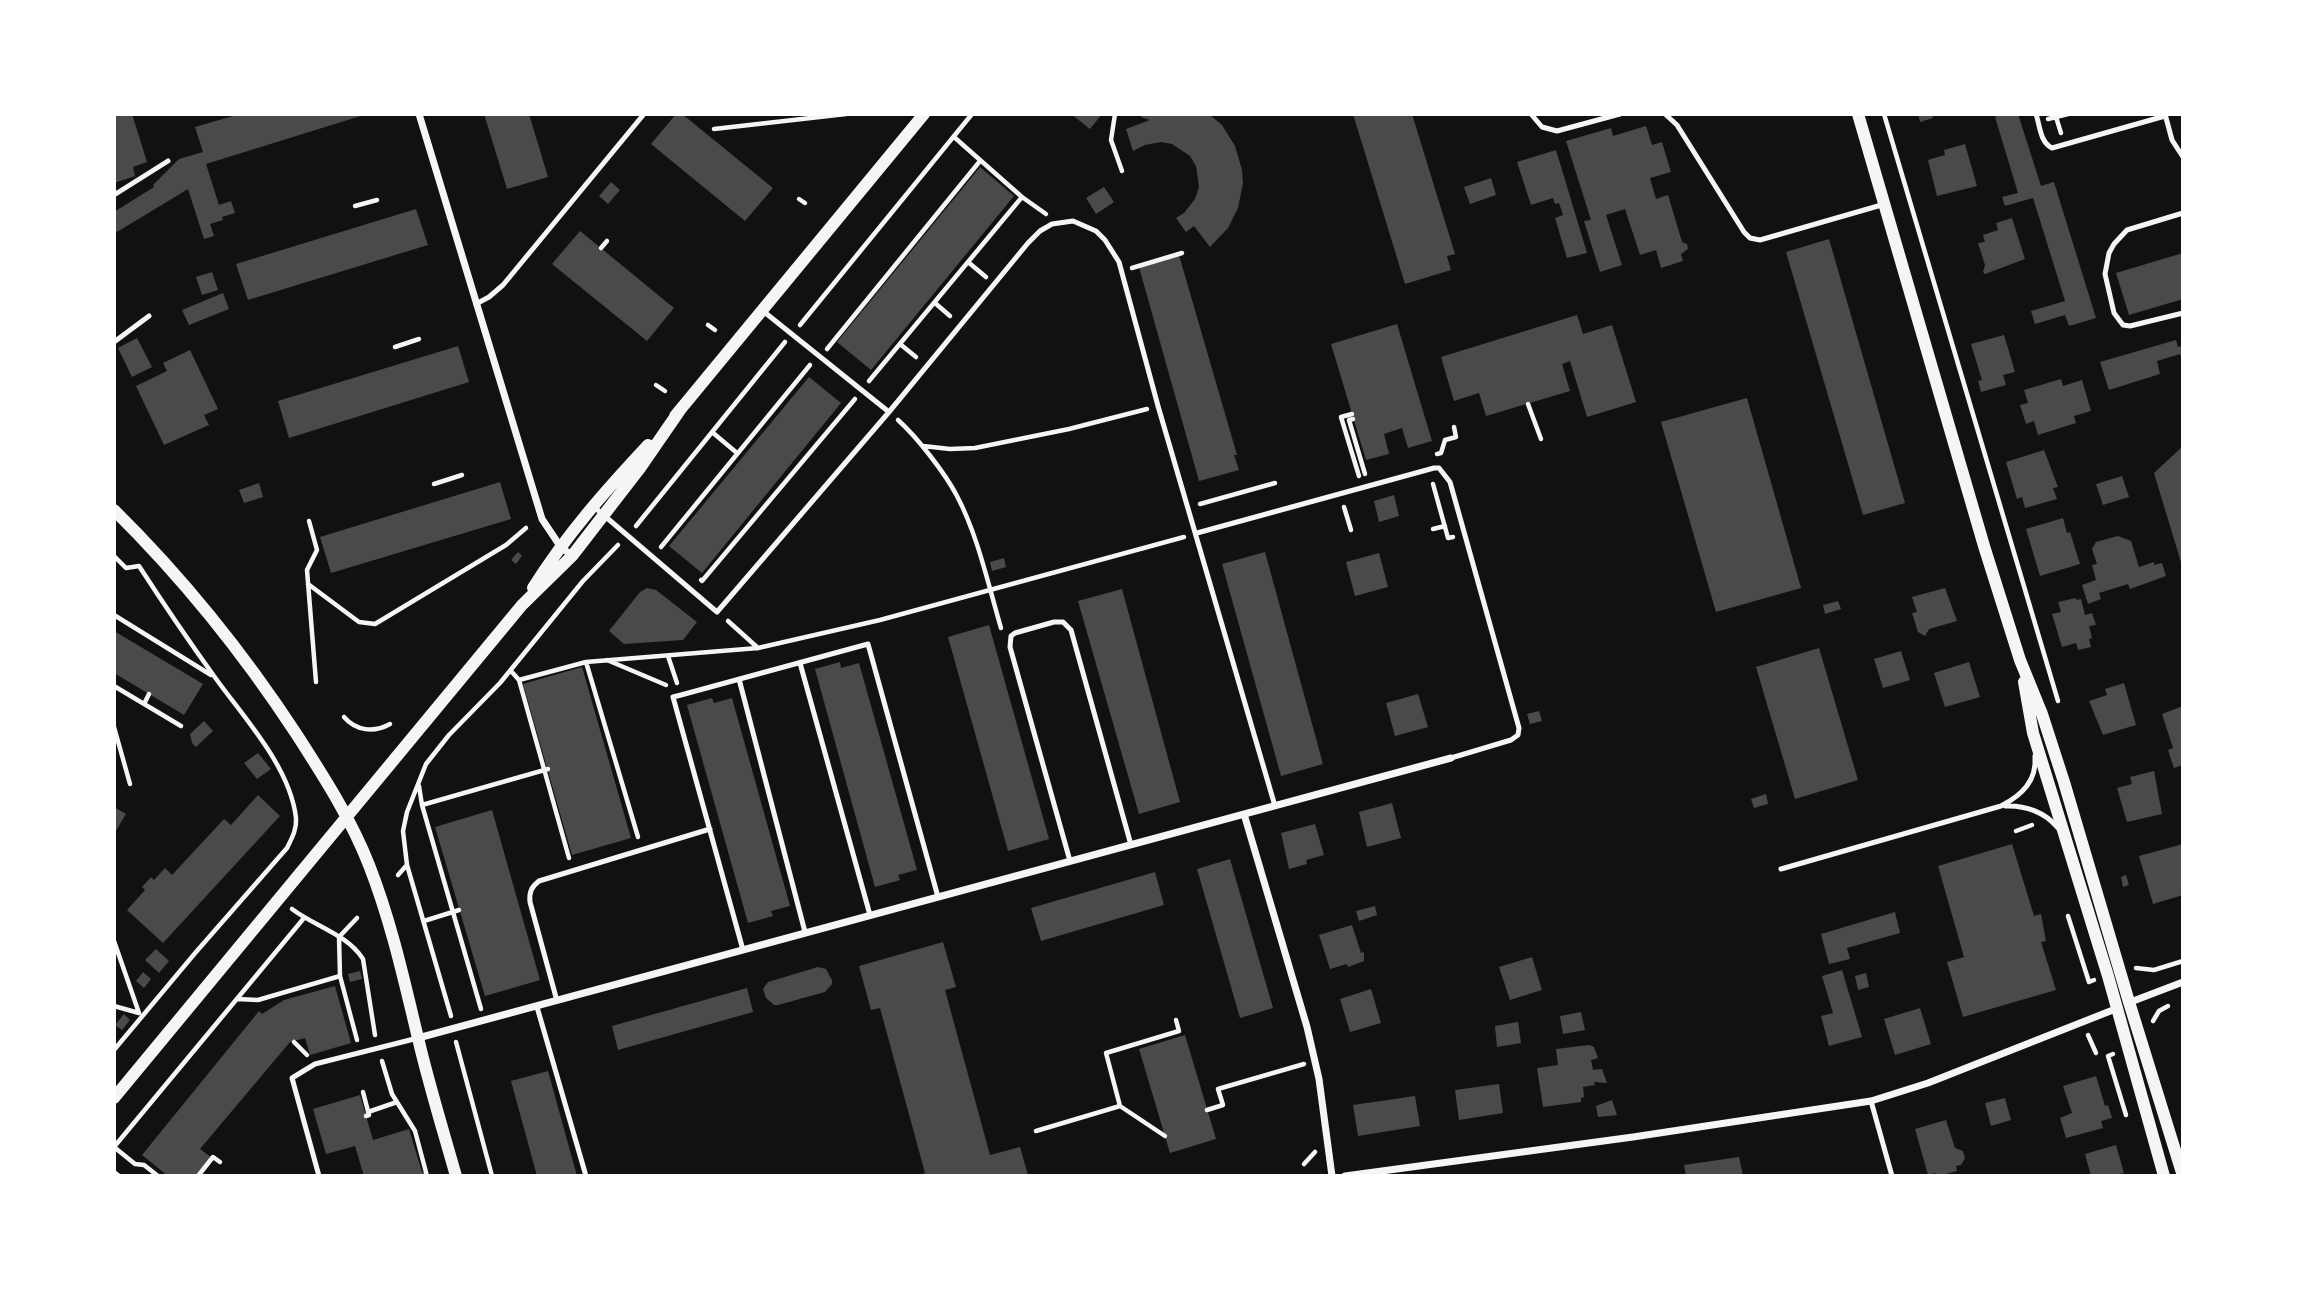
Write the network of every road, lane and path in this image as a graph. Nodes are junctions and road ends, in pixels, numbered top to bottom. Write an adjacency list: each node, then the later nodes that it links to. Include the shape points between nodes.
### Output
1 (419, 114): 35 (street)
2 (644, 114): 35 (lane, via 503,285)
3 (846, 114): 14 (path)
4 (924, 114): 36 (street)
5 (972, 114): 15 (path)
6 (1115, 114): 19 (path, via 1111,140)
7 (1531, 114): 8 (lane, via 1542,127 1557,131)
8 (1620, 114)
9 (1665, 114): 25 (lane, via 1677,125 1750,238 1760,240)
10 (1858, 114): 25 (street)
11 (1884, 114): 107 (path)
12 (2036, 114): 13 (lane, via 2043,139 2052,148)
13 (2165, 115): 16 (lane)
14 (714, 129)
15 (954, 137): 18 (path); 41 (path)
16 (2183, 157)
17 (168, 161): 20 (lane)
18 (980, 161): 21 (path); 46 (path)
19 (1122, 171)
20 (114, 195)
21 (1022, 197): 28 (path); 32 (path)
22 (799, 199): 24 (path)
23 (377, 200): 26 (path)
24 (805, 204)
25 (1885, 204): 95 (street)
26 (355, 206)
27 (2183, 213): 37 (lane, via 2121,235 2109,253 2105,274 2114,313 2123,325)
28 (1051, 218)
29 (607, 241): 30 (path)
30 (601, 248)
31 (1182, 253): 33 (path, via 1132,267)
32 (968, 262): 34 (path); 44 (path)
33 (1136, 280)
34 (995, 284): 48 (lane); 53 (lane, via 1040,231 1073,221 1091,228 1119,262)
35 (477, 304): 80 (street, via 542,519)
36 (761, 310): 41 (lane); 54 (street)
37 (2183, 313)
38 (149, 316): 43 (lane)
39 (708, 325): 40 (path)
40 (715, 330)
41 (792, 335): 46 (lane); 56 (path)
42 (419, 340): 45 (path)
43 (114, 342)
44 (900, 344): 48 (path); 51 (path)
45 (395, 347)
46 (820, 358): 51 (lane)
47 (810, 365): 59 (path)
48 (927, 367): 55 (lane)
49 (656, 385): 50 (path)
50 (665, 391)
51 (861, 391): 55 (lane); 85 (path, via 702,582)
52 (1528, 404): 57 (path)
53 (1158, 406): 58 (path, via 975,448); 75 (lane)
54 (680, 410): 66 (street); 68 (street)
55 (889, 412): 58 (path); 89 (lane)
56 (712, 432): 59 (path); 76 (path, via 635,527)
57 (1541, 439)
58 (922, 446): 87 (path, via 956,493)
59 (737, 453): 81 (path)
60 (462, 475): 63 (path)
61 (1366, 475): 64 (path, via 1349,420 1352,417 1341,417)
62 (1275, 483): 73 (path, via 1200,504)
63 (434, 484)
64 (1362, 488): 65 (lane); 115 (lane, via 1434,468 1450,482 1519,728 1511,740)
65 (1340, 494): 73 (lane); 74 (path)
66 (592, 506): 68 (lane); 80 (street)
67 (114, 510): 123 (street, via 186,586 247,664)
68 (604, 516): 77 (lane); 83 (street)
69 (309, 521): 86 (path, via 317,550 307,570)
70 (1445, 526): 72 (path)
71 (526, 528): 86 (path, via 506,545 375,624 359,622)
72 (1433, 529)
73 (1208, 530): 75 (lane)
74 (1351, 530)
75 (1197, 533): 120 (lane)
76 (643, 534)
77 (627, 537): 89 (lane); 98 (path, via 583,581)
78 (652, 540): 81 (path)
79 (1172, 541): 87 (path)
80 (560, 546): 83 (street); 88 (street)
81 (660, 547): 84 (path)
82 (114, 556): 99 (path, via 126,568 139,566)
83 (572, 556): 88 (street)
84 (671, 556)
85 (692, 573)
86 (308, 583): 102 (path)
87 (990, 590): 91 (path); 92 (path, via 803,641)
88 (522, 604): 123 (street)
89 (717, 612): 92 (path)
90 (114, 615): 99 (path)
91 (1001, 636)
92 (758, 648): 93 (path)
93 (668, 656): 94 (path); 105 (path)
94 (606, 660): 96 (path); 105 (path)
95 (2020, 660): 112 (street); 152 (street, via 2064,782)
96 (586, 662): 101 (path); 127 (path)
97 (800, 663): 100 (lane); 134 (lane, via 868,644); 138 (lane)
98 (511, 671): 101 (path); 114 (path)
99 (214, 677): 132 (path, via 266,747 292,801 295,832)
100 (739, 679): 105 (lane); 142 (lane)
101 (519, 680): 116 (path)
102 (316, 682)
103 (114, 686): 106 (path)
104 (149, 694): 106 (path)
105 (681, 695): 124 (lane, via 673,697)
106 (144, 704): 110 (path)
107 (2060, 706)
108 (344, 717): 109 (path, via 356,728 379,729)
109 (390, 724)
110 (181, 726)
111 (114, 727): 118 (path)
112 (2033, 733): 121 (lane, via 2033,776 2021,794); 125 (street)
113 (422, 750): 114 (path)
114 (431, 758): 117 (path)
115 (1451, 758): 120 (street)
116 (545, 770): 119 (path); 130 (path)
117 (419, 783): 119 (path); 131 (path, via 403,831 407,865)
118 (130, 784)
119 (422, 805): 137 (path)
120 (1275, 806): 122 (street)
121 (2001, 806): 125 (lane, via 2040,813); 129 (lane)
122 (1244, 814): 126 (street); 182 (street, via 1307,1027)
123 (347, 817): 160 (street, via 383,906); 166 (street)
124 (710, 829): 127 (lane); 145 (lane)
125 (2064, 835): 152 (street)
126 (1131, 845): 128 (street); 128 (lane, via 1071,630 1063,622 1054,622 1015,633 1010,647)
127 (641, 848): 130 (lane)
128 (1070, 861): 134 (street)
129 (1781, 869)
130 (572, 870): 151 (lane, via 539,881 529,896)
131 (398, 875)
132 (259, 881): 133 (path); 156 (path)
133 (267, 888)
134 (938, 897): 138 (street)
135 (292, 909): 139 (path)
136 (459, 910): 137 (path)
137 (452, 913): 141 (path); 155 (path, via 481,1010)
138 (870, 915): 142 (street)
139 (304, 918): 143 (path); 150 (path)
140 (357, 918): 143 (path)
141 (424, 920)
142 (805, 932): 145 (street)
143 (339, 937): 148 (path)
144 (114, 941): 156 (path)
145 (743, 950): 151 (street)
146 (2183, 961): 147 (path, via 2154,970)
147 (2134, 968)
148 (340, 976): 150 (path, via 258,1000); 161 (path)
149 (2183, 982): 152 (street)
150 (236, 999): 177 (path, via 114,1147)
151 (557, 1001): 154 (street)
152 (2123, 1005): 167 (street); 185 (street); 186 (street)
153 (114, 1006): 156 (path)
154 (537, 1007): 160 (street); 181 (lane)
155 (473, 1013)
156 (141, 1014): 162 (path)
157 (462, 1015): 158 (path)
158 (452, 1018)
159 (1176, 1020): 169 (path, via 1179,1031 1106,1053)
160 (418, 1038): 179 (lane, via 315,1064 292,1078); 180 (street)
161 (358, 1044)
162 (114, 1051)
163 (2108, 1056): 171 (path)
164 (1304, 1064): 170 (path, via 1218,1089 1223,1105)
165 (363, 1092): 168 (path, via 367,1114)
166 (115, 1099)
167 (1871, 1101): 183 (street); 184 (lane)
168 (397, 1102)
169 (1120, 1106): 172 (path); 173 (path)
170 (1207, 1110)
171 (2127, 1119)
172 (1037, 1131)
173 (1165, 1136)
174 (220, 1163): 178 (path, via 213,1157)
175 (114, 1172): 176 (path)
176 (119, 1176)
177 (158, 1176)
178 (198, 1176)
179 (319, 1176)
180 (456, 1176)
181 (586, 1176)
182 (1332, 1176)
183 (1345, 1176)
184 (1892, 1176)
185 (2164, 1176)
186 (2183, 1176)

